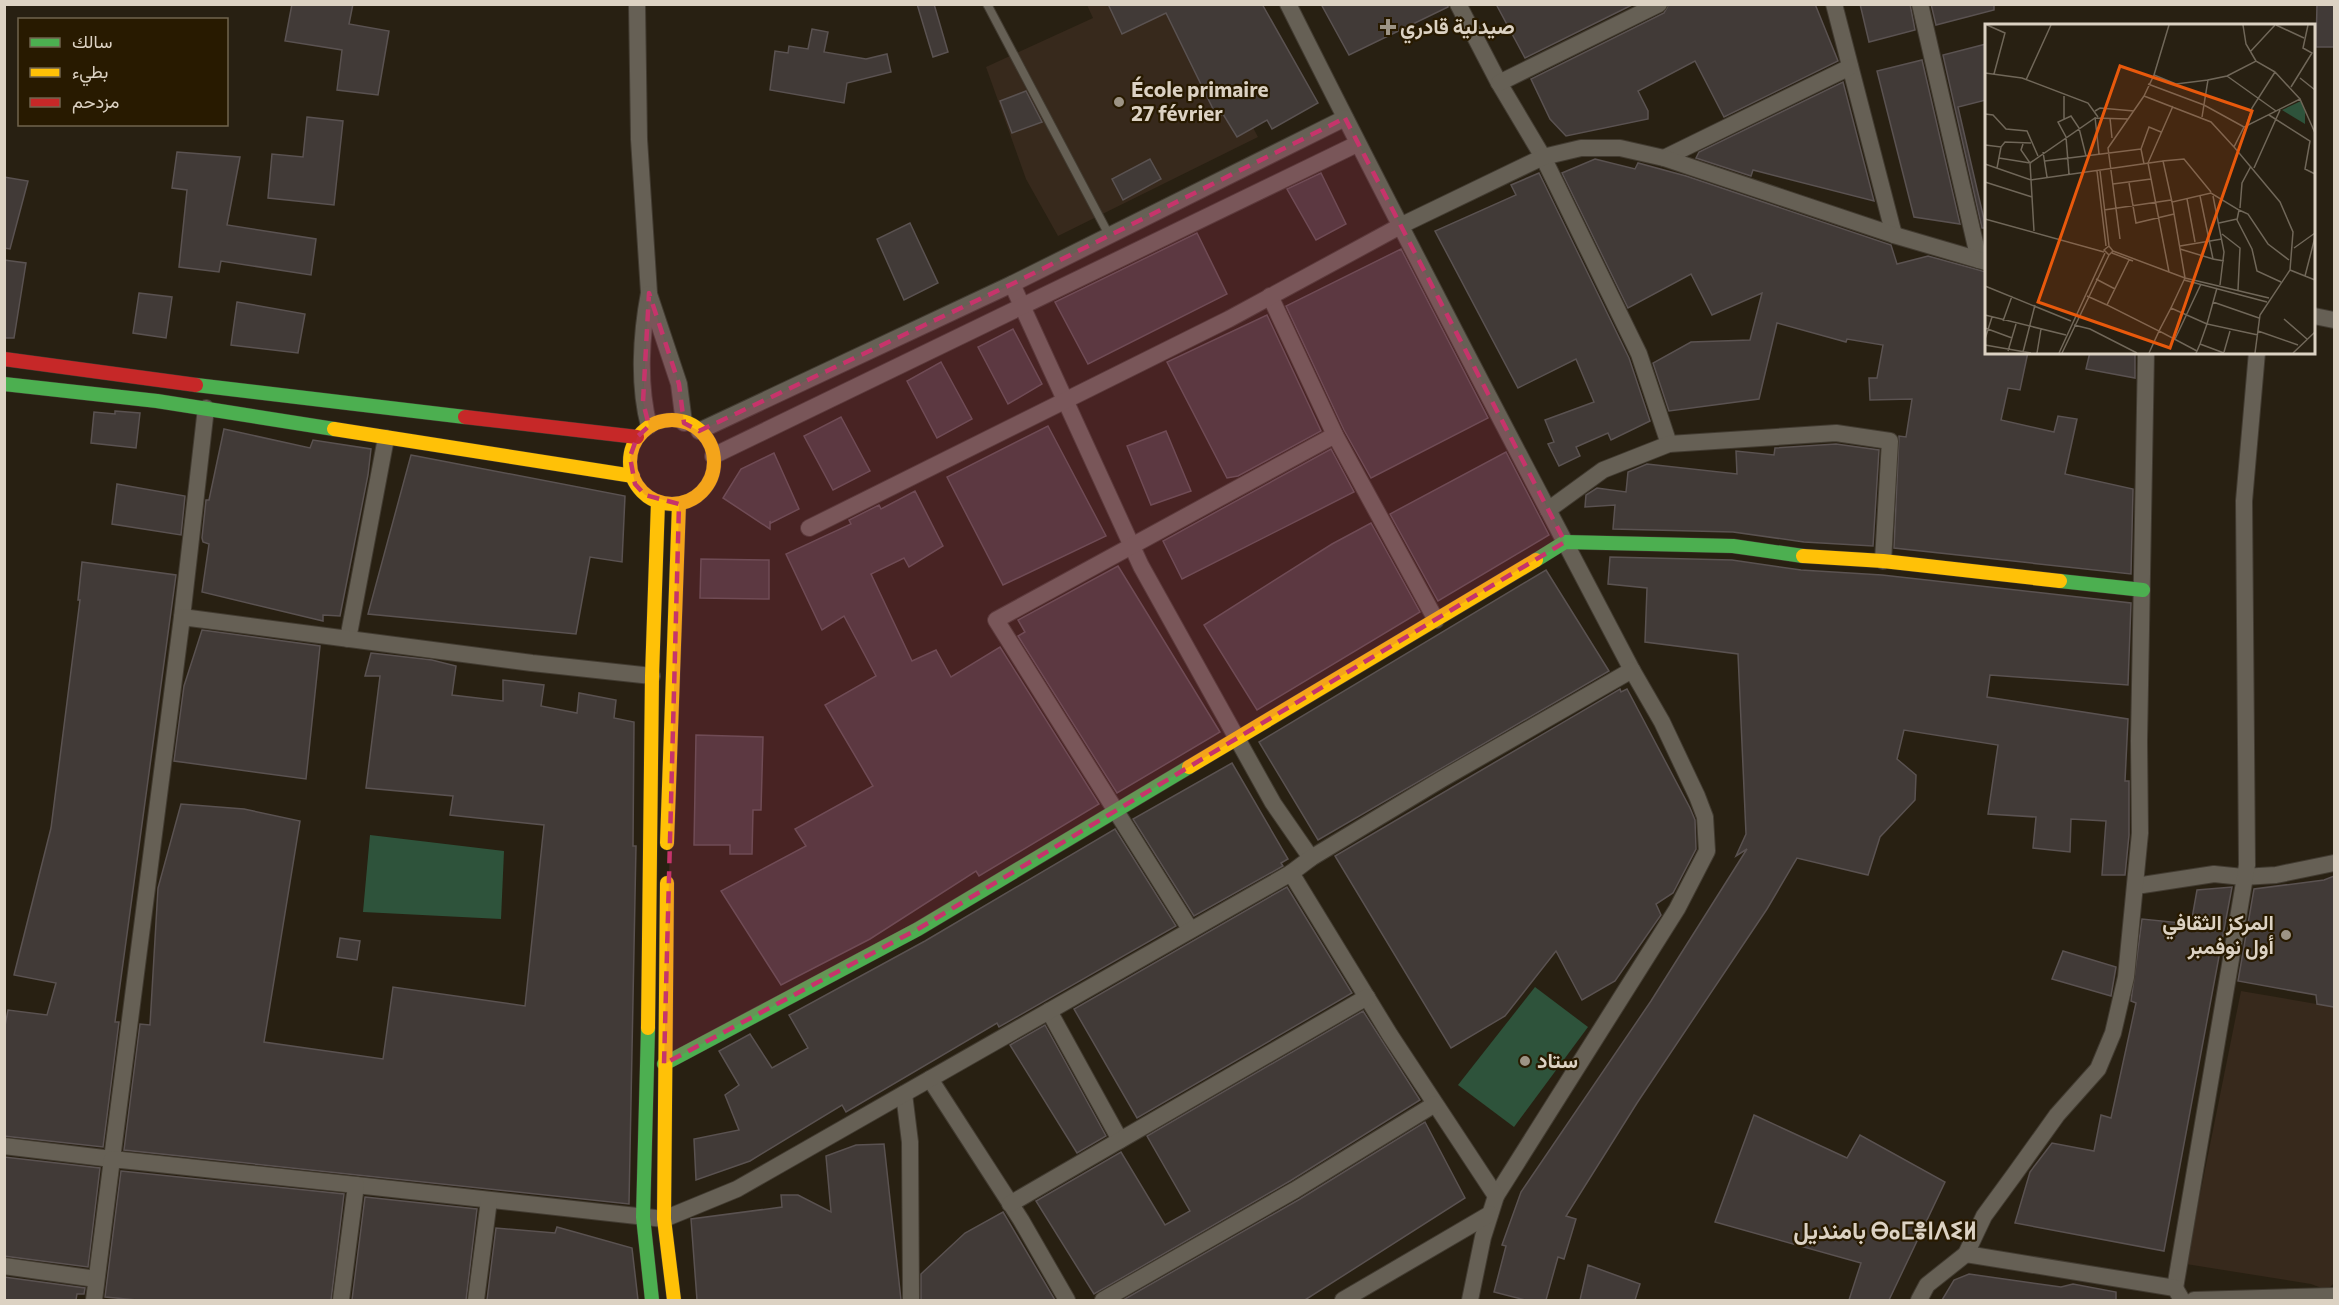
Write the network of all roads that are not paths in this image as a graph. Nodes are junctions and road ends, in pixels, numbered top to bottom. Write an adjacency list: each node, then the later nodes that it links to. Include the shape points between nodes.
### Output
1 (638, 4): 19 (street, via 639,139)
2 (987, 4): 15 (lane)
3 (1288, 4): 10 (street)
4 (1458, 4): 9 (street)
5 (1659, 4): 9 (street)
6 (1834, 4): 8 (street)
7 (1920, 4): 17 (street)
8 (1850, 67): 13 (street); 16 (street)
9 (1499, 83): 12 (street)
10 (1345, 118): 11 (street); 15 (street)
11 (1357, 144): 14 (street); 21 (street)
12 (1544, 158): 13 (street, via 1581,148 1620,148); 14 (street); 34 (street, via 1639,354)
13 (1664, 158): 16 (street)
14 (1402, 225): 20 (street); 39 (street)
15 (1109, 235): 18 (street)
16 (1894, 235): 17 (street)
17 (1983, 261)
18 (1012, 284): 21 (street); 30 (street)
19 (649, 293): 30 (street); 31 (street, via 644,318)
20 (1270, 296): 28 (street); 32 (street)
21 (1024, 308): 28 (street); 35 (street)
22 (2315, 316): 23 (street)
23 (2334, 320)
24 (2146, 354): 44 (street)
25 (2257, 354): 55 (street, via 2244,501 2247,865)
26 (4, 359): 31 (street, via 260,394)
27 (4, 384): 29 (street)
28 (1065, 400): 40 (street); 42 (street)
29 (206, 408): 33 (street); 45 (street)
30 (691, 427): 31 (street, via 663,421); 35 (street, via 709,442)
31 (643, 432): 36 (street, via 630,457)
32 (1335, 435): 42 (street); 46 (street)
33 (386, 438): 36 (street); 47 (street)
34 (1669, 444): 39 (street, via 1603,470); 43 (street, via 1836,433 1890,441)
35 (713, 456): 38 (street, via 713,470 706,486)
36 (633, 476): 37 (street, via 645,495)
37 (658, 502): 38 (street); 49 (street)
38 (679, 504): 60 (street)
39 (1548, 510): 41 (street)
40 (809, 528)
41 (1565, 542): 43 (street, via 1733,546); 46 (street); 48 (street)
42 (1132, 545): 50 (street); 51 (street, via 996,620)
43 (1883, 561): 44 (street)
44 (2143, 590): 56 (street)
45 (182, 617): 47 (street); 66 (street)
46 (1436, 620): 50 (street)
47 (348, 639): 49 (street)
48 (1632, 670): 52 (street); 68 (street, via 1697,796 1705,817 1707,851 1677,909)
49 (652, 676): 72 (street)
50 (1236, 740): 51 (street); 52 (street)
51 (1115, 812): 57 (street); 60 (street, via 918,929)
52 (1311, 858): 54 (street)
53 (2334, 863): 55 (street, via 2276,875)
54 (1291, 873): 57 (street); 58 (street)
55 (2243, 877): 56 (street, via 2214,874); 77 (street)
56 (2136, 886): 74 (street, via 2126,977 2113,1032 2098,1069 2057,1115 1984,1216)
57 (1190, 929): 59 (street)
58 (1367, 997): 63 (street); 64 (street)
59 (1049, 1011): 61 (street); 64 (street)
60 (664, 1064): 73 (street)
61 (930, 1079): 62 (street); 70 (street)
62 (904, 1094): 73 (street, via 737,1189); 85 (street, via 910,1142)
63 (1435, 1104): 68 (street); 87 (street)
64 (1120, 1140): 70 (street)
65 (4, 1146): 66 (street)
66 (112, 1159): 67 (street); 76 (street)
67 (357, 1185): 69 (street); 81 (street)
68 (1496, 1196): 71 (street)
69 (489, 1200): 72 (street); 82 (street)
70 (1010, 1204): 86 (street)
71 (1490, 1214): 88 (street); 89 (street)
72 (643, 1217): 73 (street); 83 (street)
73 (664, 1219): 84 (street)
74 (1966, 1254): 77 (street); 90 (street, via 1928,1285)
75 (4, 1266): 76 (street)
76 (96, 1279): 80 (street)
77 (2179, 1294)
78 (2334, 1296): 79 (street)
79 (2276, 1299): 91 (street)
80 (94, 1300)
81 (341, 1300)
82 (476, 1300)
83 (652, 1300)
84 (674, 1300)
85 (911, 1300)
86 (1067, 1300)
87 (1103, 1300)
88 (1343, 1300)
89 (1470, 1300)
90 (1919, 1300)
91 (2194, 1300)

